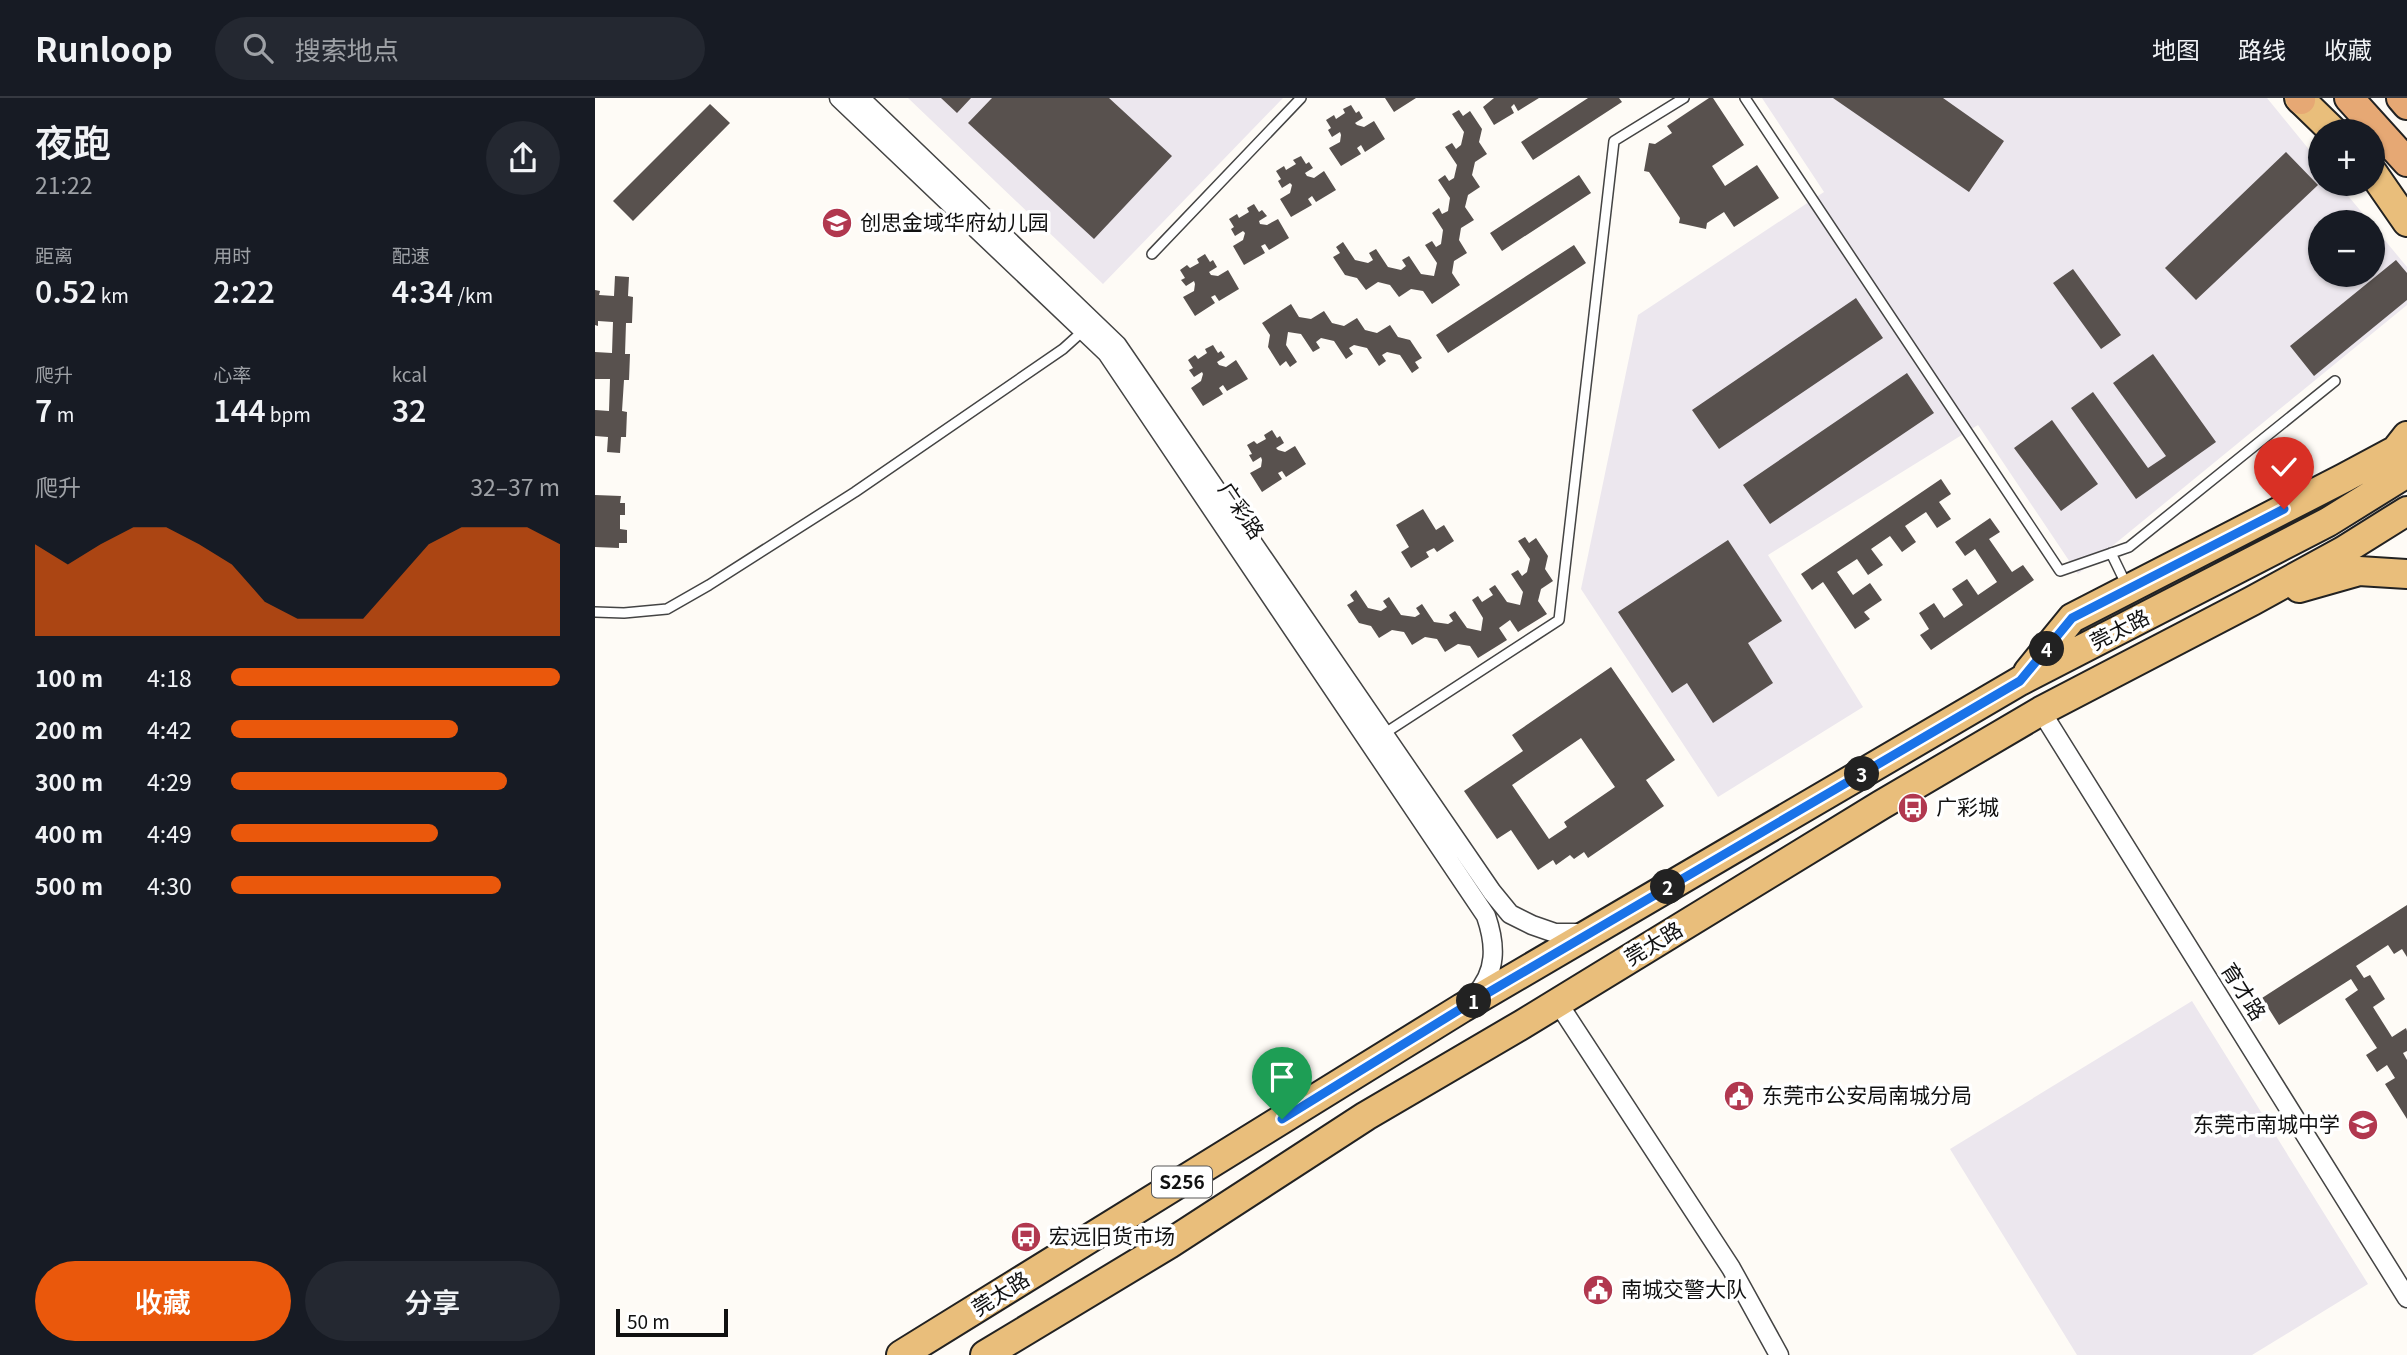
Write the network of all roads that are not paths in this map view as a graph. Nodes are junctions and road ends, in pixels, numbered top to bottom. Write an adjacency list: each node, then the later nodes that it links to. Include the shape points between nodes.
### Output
1 (839, 98): 17 (street, 广彩路)
2 (860, 98): 17 (street, 广彩路)
3 (1301, 98): 16 (lane)
4 (1684, 98): 29 (lane, via 1614,141 1559,620)
5 (1745, 98): 22 (lane, via 2060,571)
6 (2349, 98): 11 (highway)
7 (2401, 98): 9 (highway)
8 (2300, 99): 10 (main road)
9 (2407, 105)
10 (2321, 119)
11 (2407, 162)
12 (2385, 184): 14 (main road)
13 (2385, 190): 15 (main road)
14 (2407, 207)
15 (2407, 222)
16 (1152, 254)
17 (1088, 325): 26 (lane, via 1063,349 866,485 709,586 667,609); 29 (street, 广彩路, via 1117,345)
18 (2335, 381): 22 (lane, via 2129,547)
19 (2407, 436): 24 (main road, via 2396,450)
20 (2407, 473): 27 (main road, 莞太路 / S256, via 2328,522)
21 (2407, 511): 25 (main road, 莞太路 / S256)
22 (2111, 553): 24 (lane)
23 (2407, 574): 25 (main road, via 2358,571)
24 (2127, 588): 27 (main road, via 2072,618)
25 (2252, 601): 28 (main road, 莞太路 / S256)
26 (595, 612)
27 (2020, 681): 30 (main road, 莞太路 / S256)
28 (2041, 710): 31 (main road, 莞太路 / S256); 33 (street, 育才路)
29 (1376, 739): 30 (street, 广彩路, via 1510,914 1555,933); 32 (street, 广彩路, via 1492,932 1491,971)
30 (1593, 931): 32 (main road, 莞太路 / S256)
31 (1558, 1003): 35 (main road, 莞太路 / S256, via 1366,1116 1169,1244); 36 (street, via 1731,1268)
32 (1462, 1008): 34 (main road, 莞太路 / S256)
33 (2407, 1298)
34 (901, 1355)
35 (985, 1355)
36 (1779, 1355)

